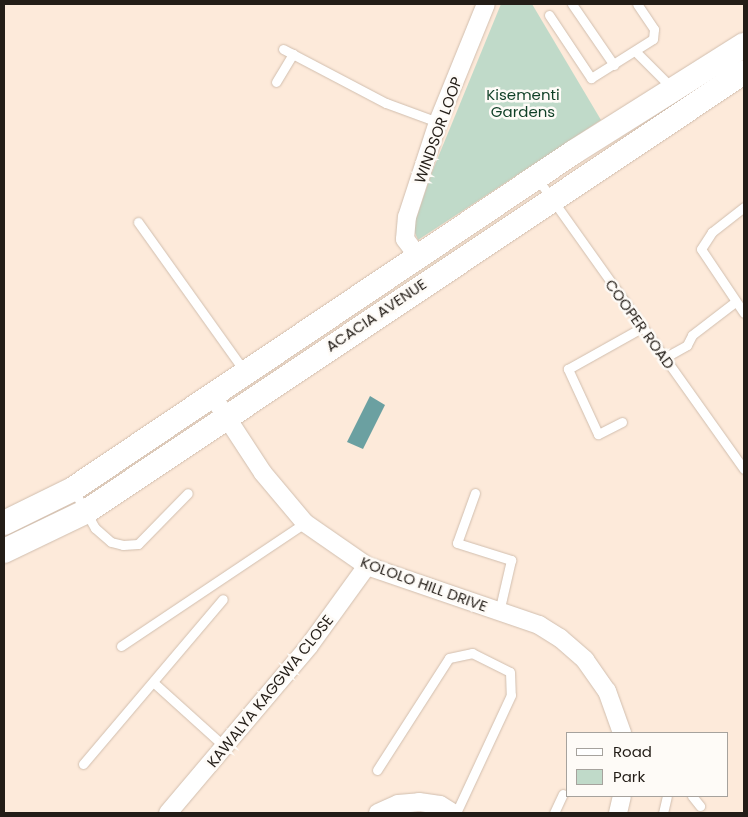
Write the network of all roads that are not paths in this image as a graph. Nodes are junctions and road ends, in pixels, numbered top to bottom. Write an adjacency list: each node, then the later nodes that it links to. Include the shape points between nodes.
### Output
1 (486, 4): 13 (street, WINDSOR LOOP)
2 (572, 4): 9 (lane)
3 (637, 4): 7 (lane, via 654,29 653,39)
4 (550, 15): 9 (lane, via 588,78)
5 (743, 48): 12 (main road, ACACIA AVENUE)
6 (283, 49): 8 (lane)
7 (635, 51): 9 (lane); 12 (lane)
8 (293, 54): 11 (lane); 13 (lane, via 386,103)
9 (614, 65)
10 (744, 72): 15 (main road, ACACIA AVENUE)
11 (276, 82)
12 (673, 88): 14 (main road, ACACIA AVENUE)
13 (438, 122): 18 (street, WINDSOR LOOP, via 407,217 405,239)
14 (537, 178): 15 (lane, COOPER ROAD); 18 (main road, ACACIA AVENUE)
15 (551, 201): 21 (lane, COOPER ROAD); 25 (main road, ACACIA AVENUE)
16 (744, 206): 19 (lane, via 712,232 701,249)
17 (138, 222): 23 (lane)
18 (417, 255): 23 (main road, ACACIA AVENUE)
19 (735, 302): 20 (lane); 22 (lane, via 692,335 687,345)
20 (744, 313)
21 (643, 328): 22 (lane, COOPER ROAD); 26 (lane, via 568,369 598,434)
22 (664, 358): 27 (lane, COOPER ROAD)
23 (245, 372): 24 (main road, ACACIA AVENUE)
24 (212, 395): 25 (street, KOLOLO HILL DRIVE); 28 (main road, ACACIA AVENUE)
25 (227, 416): 31 (main road, ACACIA AVENUE); 33 (street, KOLOLO HILL DRIVE, via 263,473)
26 (622, 422)
27 (744, 469)
28 (73, 489): 31 (lane); 32 (main road, ACACIA AVENUE)
29 (188, 493): 31 (lane, via 138,544 110,542)
30 (475, 493): 37 (lane, via 458,542 511,560)
31 (87, 511): 34 (main road, ACACIA AVENUE)
32 (4, 523)
33 (305, 523): 35 (street, KOLOLO HILL DRIVE); 38 (lane)
34 (4, 551)
35 (367, 566): 37 (street, KOLOLO HILL DRIVE); 41 (street, KAWALYA KAGGWA CLOSE)
36 (223, 598): 39 (lane)
37 (500, 612): 40 (street, KOLOLO HILL DRIVE, via 539,626 585,660 607,692)
38 (122, 646)
39 (153, 682): 41 (lane); 42 (lane)
40 (622, 732)
41 (226, 748): 49 (street, KAWALYA KAGGWA CLOSE)
42 (83, 764)
43 (377, 770): 51 (lane, via 449,658 472,653 510,672 511,694)
44 (563, 794): 52 (lane)
45 (622, 797): 53 (street)
46 (667, 797): 54 (lane)
47 (693, 797): 48 (lane)
48 (700, 806)
49 (168, 813)
50 (378, 813): 51 (street, via 398,804 419,802 440,805)
51 (454, 813)
52 (554, 813)
53 (618, 813)
54 (663, 813)

